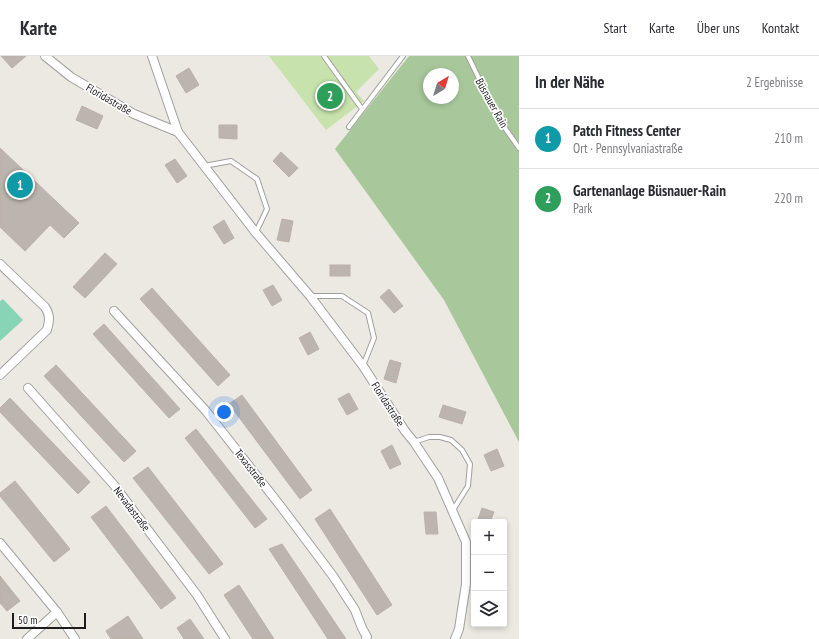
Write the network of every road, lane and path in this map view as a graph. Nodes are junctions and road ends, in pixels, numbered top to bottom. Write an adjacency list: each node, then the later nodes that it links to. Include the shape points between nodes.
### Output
1 (45, 56): 8 (street, Floridastraße, via 71,77 134,114)
2 (152, 56): 8 (street, Floridastraße)
3 (324, 56): 6 (lane)
4 (403, 56): 6 (lane)
5 (468, 56): 9 (lane, Büsnauer Rain, via 498,118)
6 (362, 109): 7 (lane)
7 (349, 127)
8 (178, 132): 10 (street, Floridastraße)
9 (519, 148)
10 (204, 166): 11 (street, Floridastraße); 11 (lane, via 231,161 257,179 267,209)
11 (256, 232): 13 (street, Floridastraße)
12 (0, 264): 16 (street, via 40,301 49,314 50,321 47,330)
13 (310, 296): 15 (street, Floridastraße); 15 (lane, via 342,296 368,313 374,338)
14 (114, 312): 25 (street, Texasstraße, via 206,411 290,519 355,610)
15 (363, 366): 18 (street, Floridastraße)
16 (0, 375)
17 (28, 388): 24 (street, Nevadastraße, via 114,484 195,592)
18 (414, 442): 19 (street, Floridastraße, via 438,478); 19 (lane, via 429,437 451,440 462,450 470,464 468,486)
19 (453, 511): 26 (street, Floridastraße, via 466,542 466,584)
20 (0, 543): 21 (street)
21 (57, 612): 22 (street); 23 (street)
22 (27, 639)
23 (76, 639)
24 (225, 639)
25 (366, 639)
26 (455, 639)

